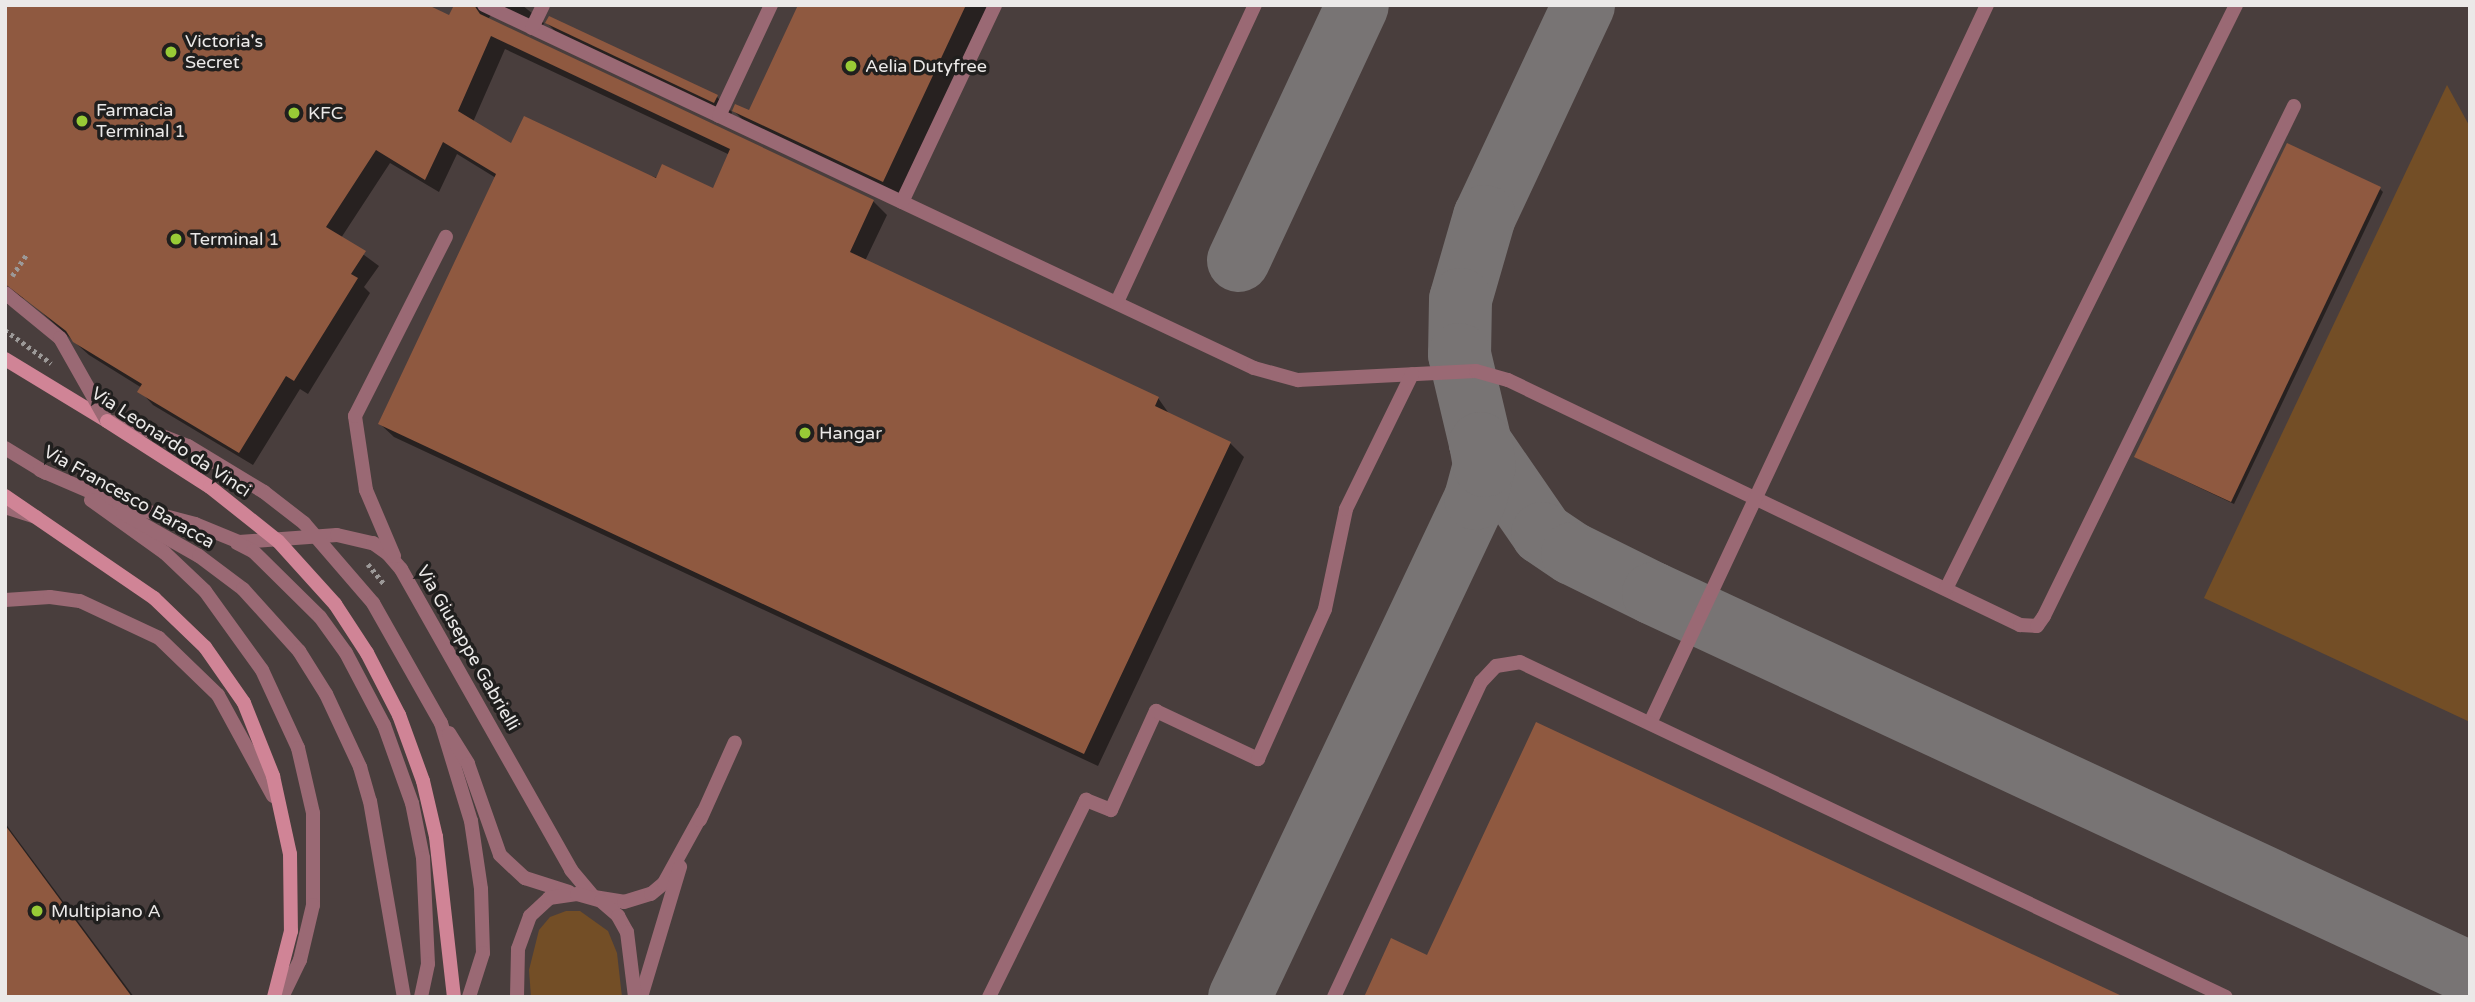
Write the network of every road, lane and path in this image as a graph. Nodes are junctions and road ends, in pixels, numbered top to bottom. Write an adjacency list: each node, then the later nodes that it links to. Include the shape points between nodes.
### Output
1 (484, 5): 8 (street)
2 (543, 5): 8 (street)
3 (771, 5): 10 (street)
4 (995, 5): 11 (street)
5 (1255, 5): 16 (street)
6 (1987, 5): 23 (street)
7 (2235, 5): 29 (street)
8 (532, 28): 10 (street)
9 (2294, 106): 29 (street, via 2044,616 2037,625 2021,625)
10 (719, 116): 11 (street)
11 (902, 202): 16 (street)
12 (446, 237): 28 (street, via 355,416 366,490)
13 (26, 255): 14 (path)
14 (5, 286)
15 (5, 293): 19 (street, bridge, via 60,338)
16 (1117, 302): 18 (street, via 1276,377)
17 (5, 359): 19 (main road, Via Leonardo da Vinci)
18 (1412, 374): 23 (street, via 1476,371 1508,380); 47 (street, via 1346,509 1325,608 1258,759 1156,711 1111,810 1086,800)
19 (107, 421): 34 (street, bridge, via 188,446 264,492 304,523 373,603 468,764); 42 (main road, Via Leonardo da Vinci, bridge, via 210,487 278,541 328,596 362,645 398,715 423,781 436,837)
20 (5, 448): 21 (street, Via Francesco Baracca)
21 (40, 470): 24 (street, Via Francesco Baracca); 27 (street, Via Giuseppe Gabrielli, via 119,505 195,524)
22 (5, 496): 26 (main road)
23 (1755, 496): 29 (street); 31 (street)
24 (86, 497): 39 (street, via 165,553 205,592 262,670 290,726 313,813 315,877 308,932); 40 (street, Via Francesco Baracca, via 199,555 273,619 299,651 346,734 367,790)
25 (5, 507): 26 (street)
26 (37, 517): 35 (main road, via 154,598 226,675 260,737 279,797)
27 (228, 539): 28 (street, Via Giuseppe Gabrielli, via 259,542 337,535 373,543); 41 (street, via 253,551 320,617 346,653 384,725 412,803 422,858 428,964)
28 (401, 569): 37 (street, Via Giuseppe Gabrielli, via 571,870)
29 (1946, 589)
30 (5, 600): 35 (street, via 50,597 90,604 135,624 179,653 209,683 239,729 270,787)
31 (1650, 723): 48 (street, via 1520,662 1496,666 1481,682); 49 (street)
32 (735, 742): 33 (street)
33 (703, 812): 37 (street, via 669,874 652,894 624,902); 46 (street, via 679,868)
34 (478, 820): 36 (street, via 514,870 533,881); 43 (street, via 484,940 482,964)
35 (290, 854): 38 (main road, via 291,932)
36 (577, 894): 37 (street); 44 (street, via 549,898 530,916 518,949)
37 (594, 897): 45 (street, Via Giuseppe Gabrielli, via 618,916 626,932)
38 (274, 997)
39 (282, 997)
40 (404, 997)
41 (421, 997)
42 (454, 997)
43 (469, 997)
44 (517, 997)
45 (635, 997)
46 (640, 997)
47 (989, 997)
48 (1334, 997)
49 (2226, 997)

